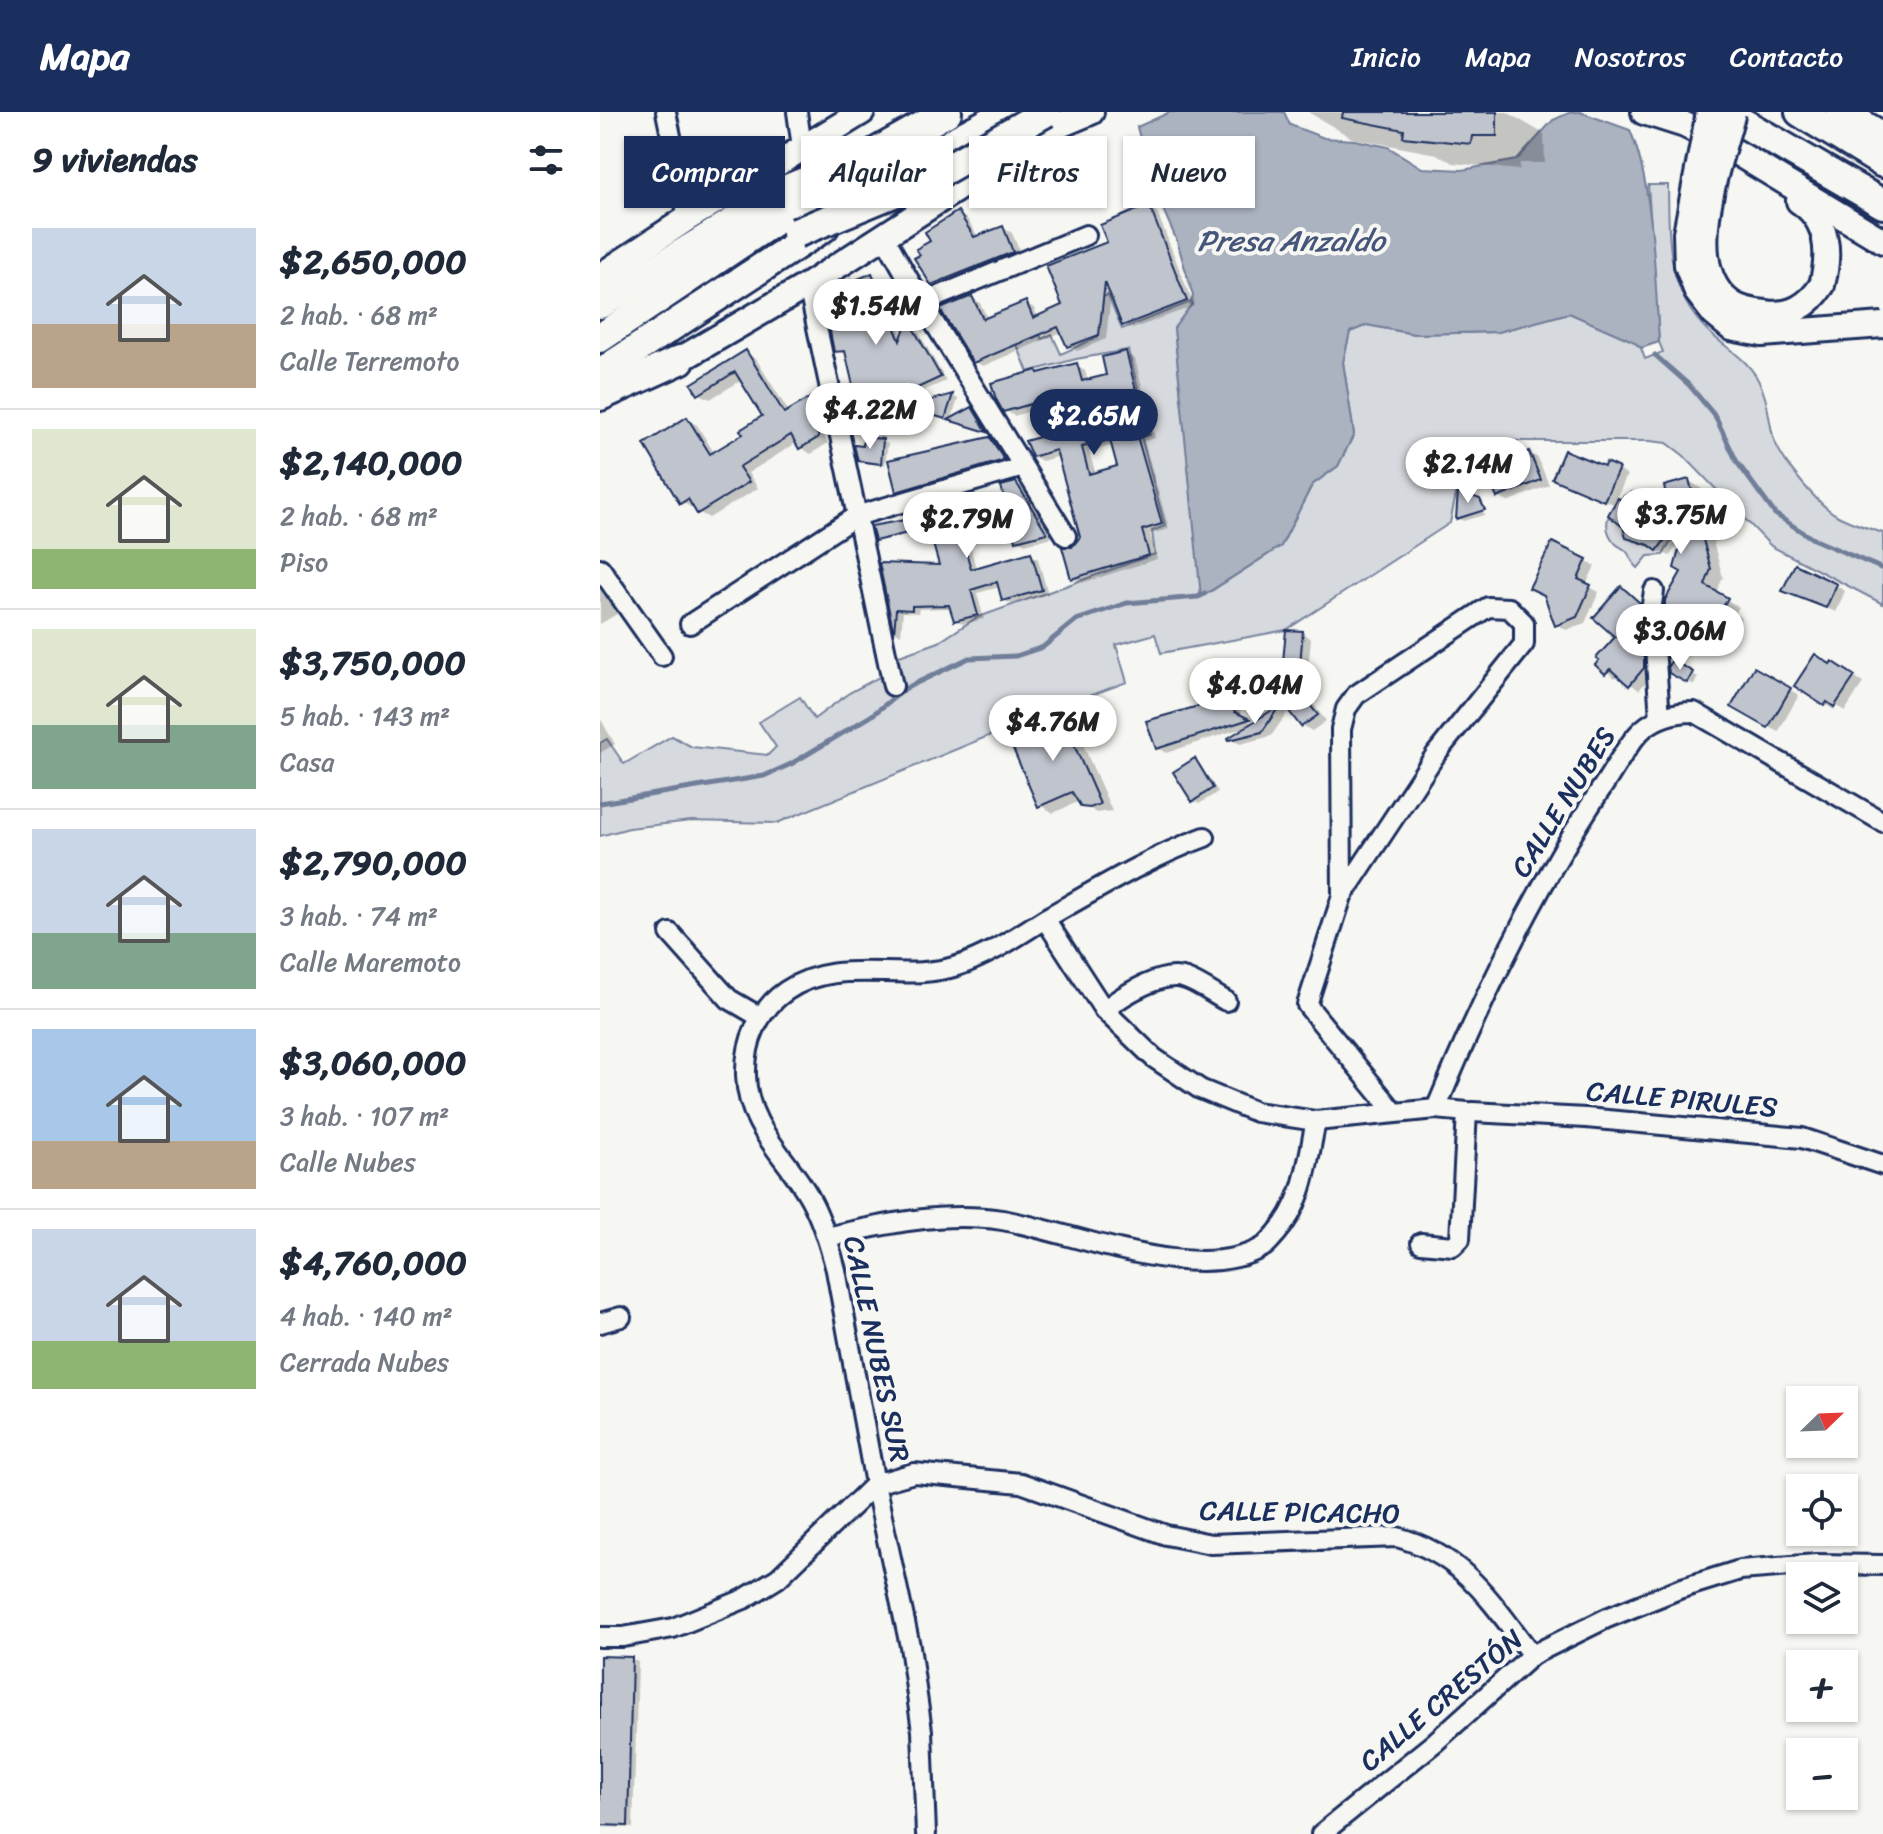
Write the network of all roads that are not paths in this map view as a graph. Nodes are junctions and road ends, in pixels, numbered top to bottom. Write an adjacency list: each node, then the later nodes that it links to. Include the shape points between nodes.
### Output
1 (666, 112): 32 (street)
2 (797, 112): 23 (street)
3 (862, 112): 20 (main road)
4 (940, 112): 21 (highway)
5 (947, 112): 43 (highway, via 875,153)
6 (986, 112): 33 (highway, bridge)
7 (1008, 112): 46 (highway)
8 (1046, 112): 33 (highway, bridge, via 932,177)
9 (1091, 112): 35 (main road, via 1048,130)
10 (1644, 112): 26 (main road, via 1685,125)
11 (1709, 112): 42 (main road, bridge, via 1686,233 1687,265 1697,292 1714,314 1731,328 1762,334)
12 (1724, 112): 31 (highway)
13 (1733, 112): 26 (main road, bridge, via 1707,217 1708,268 1731,303 1749,311 1773,314 1801,308 1822,285 1827,251 1823,233 1815,214)
14 (1760, 112): 29 (highway)
15 (1800, 112): 27 (highway)
16 (1832, 112): 25 (highway)
17 (1841, 112): 22 (highway)
18 (1858, 112): 19 (highway)
19 (1883, 127)
20 (821, 136)
21 (897, 136)
22 (1883, 137)
23 (801, 140)
24 (801, 148): 32 (main road)
25 (1883, 156)
26 (1744, 158): 36 (main road)
27 (1883, 163)
28 (801, 184): 40 (highway)
29 (1883, 187)
30 (801, 194): 41 (highway)
31 (1883, 204)
32 (688, 218): 37 (main road)
33 (796, 233): 44 (highway)
34 (1086, 235): 39 (street)
35 (884, 236): 38 (main road); 39 (street)
36 (1883, 241)
37 (600, 276)
38 (808, 285): 45 (main road); 50 (street)
39 (922, 303): 49 (street)
40 (600, 304)
41 (600, 324)
42 (1883, 325)
43 (600, 338)
44 (600, 358)
45 (680, 360): 47 (highway); 48 (main road)
46 (600, 373)
47 (600, 396)
48 (600, 408)
49 (1023, 467): 50 (street); 51 (street)
50 (856, 516): 54 (street); 56 (street)
51 (1066, 536)
52 (600, 568): 55 (street)
53 (1654, 591): 57 (street)
54 (690, 624)
55 (662, 656)
56 (893, 686)
57 (1660, 718): 58 (street, via 1694,712); 66 (street, CALLE NUBES, via 1642,730 1553,866 1490,986)
58 (1883, 822)
59 (1205, 837): 61 (street, CALLE NUBES SUR, via 1169,850)
60 (1342, 896): 60 (street, via 1436,754 1524,644 1524,623 1515,612 1488,607 1363,690 1346,709 1341,729); 68 (street, via 1307,1005)
61 (1045, 919): 64 (street, CALLE PIRULES); 65 (street, CALLE NUBES SUR, via 1000,947 948,969 820,975 786,991)
62 (670, 933): 65 (street, via 729,999)
63 (1226, 1001): 64 (street, via 1185,978 1166,976)
64 (1104, 1010): 69 (street, CALLE PIRULES, via 1154,1058 1200,1089 1256,1112)
65 (760, 1017): 71 (street, CALLE NUBES SUR, via 750,1037 746,1075 751,1110 811,1200)
66 (1436, 1109): 67 (street, CALLE PIRULES); 68 (street, CALLE PIRULES)
67 (1470, 1112): 70 (street, CALLE PIRULES, via 1802,1138); 72 (street, via 1460,1239 1453,1246)
68 (1395, 1113): 69 (street, CALLE PIRULES)
69 (1316, 1121): 71 (street, via 1299,1200 1265,1246 1238,1257 1183,1262 1001,1220 939,1216)
70 (1883, 1165)
71 (827, 1237): 75 (street, CALLE NUBES SUR)
72 (1421, 1243)
73 (621, 1317): 74 (street)
74 (600, 1323)
75 (875, 1484): 77 (street, CALLE PICACHO, via 778,1578 744,1599 673,1628); 78 (street, CALLE PICACHO, via 914,1473 1021,1483 1166,1535 1211,1544 1397,1537 1425,1545 1455,1564); 79 (street, CALLE NUBES SUR, via 910,1646 922,1731)
76 (1883, 1565): 78 (street, CALLE CRESTÓN, via 1740,1570 1607,1618)
77 (600, 1637)
78 (1532, 1655): 80 (street, CALLE CRESTÓN)
79 (926, 1834)
80 (1321, 1834)

